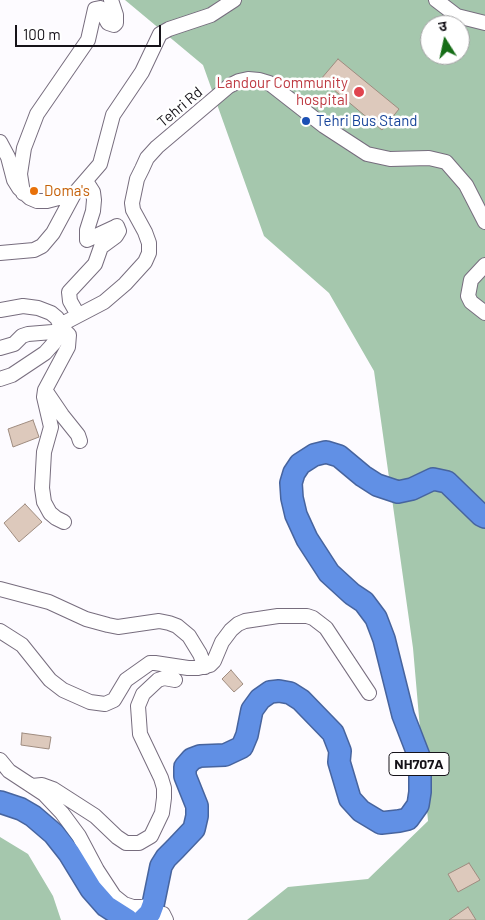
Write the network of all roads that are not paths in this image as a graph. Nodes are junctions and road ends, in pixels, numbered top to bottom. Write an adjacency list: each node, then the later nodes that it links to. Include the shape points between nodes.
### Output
1 (111, 0): 7 (street, via 116,23 108,23 100,8 95,9 88,40 37,114 24,148 20,174)
2 (234, 0): 6 (street, via 211,14 160,34 142,72 114,115 102,158)
3 (436, 0): 4 (street, via 457,16)
4 (485, 22)
5 (0, 142): 7 (street, via 14,180)
6 (86, 181): 8 (street); 14 (street, via 94,200 87,240 117,226 119,231 101,247 95,264 69,292)
7 (23, 193): 8 (street, via 46,201)
8 (74, 194): 10 (street, via 53,233 42,246 25,252)
9 (485, 222): 14 (street, Tehri Rd, via 466,185 446,162 429,158 390,159 367,154 324,126 269,83 239,81 229,86 147,158 137,178 132,202 148,243 147,258 114,294)
10 (0, 253)
11 (485, 265): 13 (street, via 471,280 468,296)
12 (0, 310): 15 (street, via 23,306 38,308 57,318)
13 (485, 313)
14 (78, 315): 15 (street, Tehri Rd)
15 (60, 328): 16 (street, via 28,334 14,344); 17 (street, via 54,343 45,353 12,375); 18 (street, via 68,332 70,340)
16 (0, 348)
17 (0, 379)
18 (45, 390): 19 (street); 21 (street, via 51,427 44,452 43,497 50,513)
19 (80, 441)
20 (485, 517): 30 (highway, NH707A, via 447,482 434,479 398,492 377,485 339,456 326,452 300,464 294,473 292,498 307,538 330,573 364,602 376,618 384,639 403,715 420,759 418,805 408,819 381,823 361,811 350,799 333,733 290,692 270,692 252,710 242,747 225,755 200,756 185,767 185,776 197,806 196,822 161,866)
21 (64, 522)
22 (0, 589): 24 (street, via 49,602 108,625 118,627 159,621 177,626 189,636)
23 (0, 631): 24 (street, via 22,645 50,680 63,690 97,704 114,700 126,680 150,664)
24 (205, 667): 26 (street, via 214,661 222,642 238,624 278,616 307,616 326,628)
25 (175, 680): 28 (street, via 158,680 143,694 138,706 140,734 164,788 162,813 151,836 138,843 126,843 88,810 52,789)
26 (369, 694)
27 (0, 760): 28 (street, via 9,771)
28 (32, 786): 30 (street, via 62,813 114,896 124,904 142,907)
29 (0, 802): 31 (highway, via 33,816 54,834 91,889 106,906)
30 (153, 915)
31 (128, 920)

